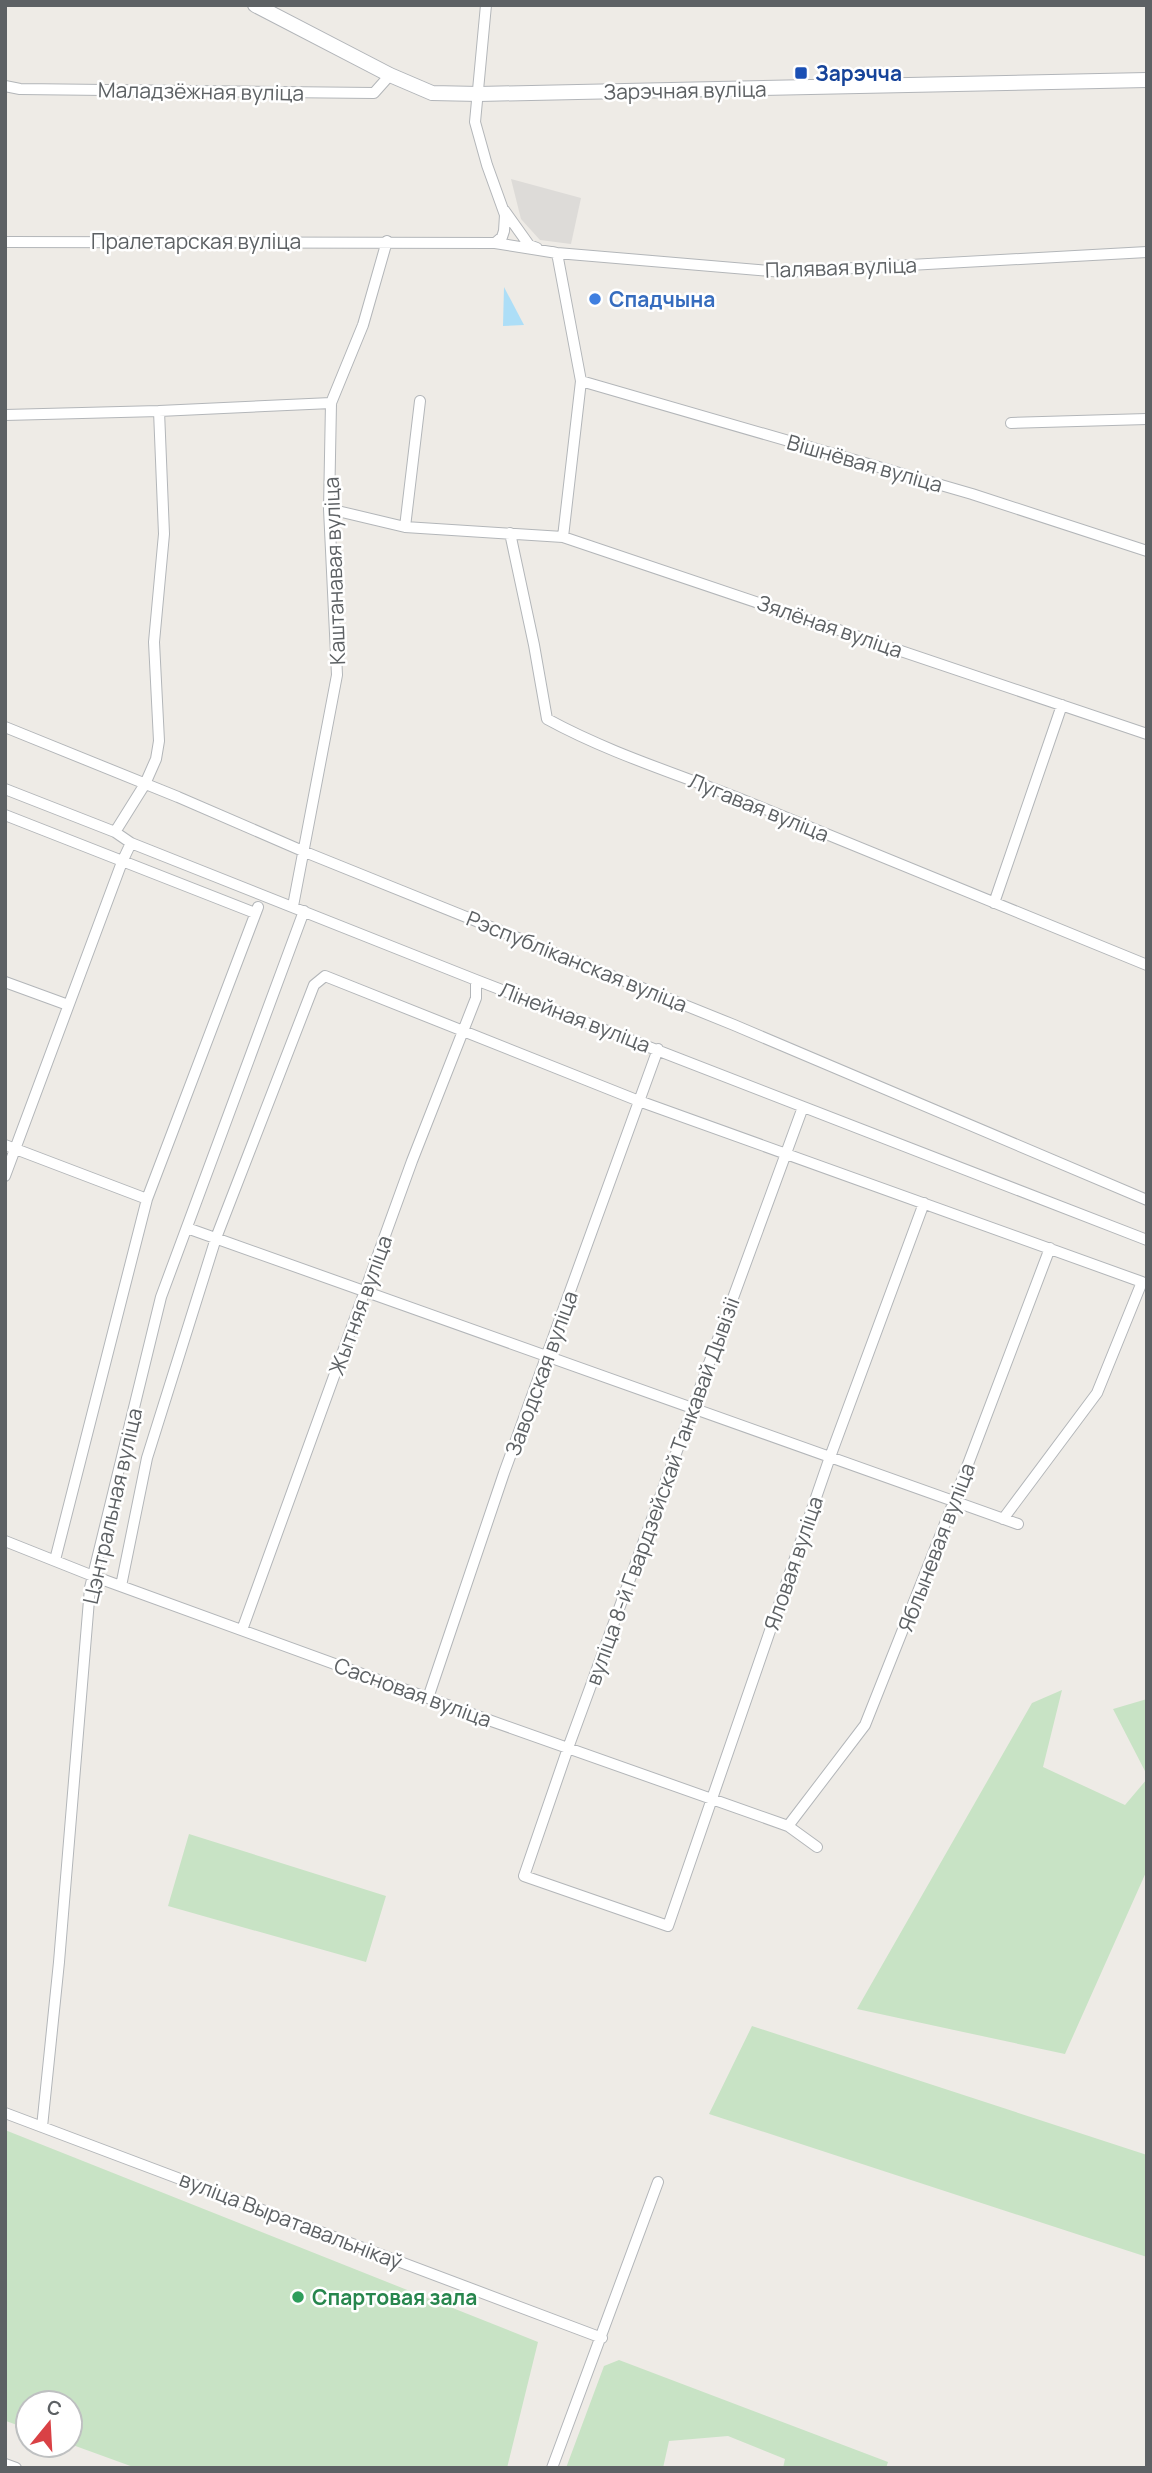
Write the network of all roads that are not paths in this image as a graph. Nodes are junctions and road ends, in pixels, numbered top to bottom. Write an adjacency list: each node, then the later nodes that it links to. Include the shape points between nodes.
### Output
1 (255, 5): 3 (main road)
2 (486, 5): 6 (street)
3 (390, 75): 5 (street, Маладзёжная вуліца, via 374,93); 6 (main road, Зарэчная вуліца, via 432,93)
4 (1147, 80): 6 (main road, Зарэчная вуліца)
5 (5, 86)
6 (479, 94): 7 (street, via 475,122)
7 (504, 210): 10 (street, via 504,231); 12 (street, via 529,245)
8 (387, 241): 9 (street, Пралетарская вуліца); 10 (street, Пралетарская вуліца); 15 (street, Каштанавая вуліца, via 363,325)
9 (5, 242)
10 (495, 243): 12 (street, Палявая вуліца)
11 (1147, 252): 12 (street, Палявая вуліца, via 783,272)
12 (556, 253): 13 (street)
13 (581, 381): 23 (street); 24 (street, Вішнёвая вуліца, via 972,494)
14 (420, 401): 21 (street)
15 (331, 403): 16 (street); 20 (street, Каштанавая вуліца)
16 (159, 411): 17 (street); 28 (street, via 164,534 154,642 159,741)
17 (5, 415)
18 (1147, 419): 19 (street)
19 (1011, 423)
20 (329, 509): 21 (street, Зялёная вуліца); 33 (street, Каштанавая вуліца, via 337,675)
21 (405, 527): 22 (street, Зялёная вуліца)
22 (510, 533): 23 (street, Зялёная вуліца); 35 (street, Лугавая вуліца, via 547,719 619,753)
23 (563, 537): 25 (street, Зялёная вуліца)
24 (1147, 551)
25 (1062, 705): 27 (street, Зялёная вуліца); 35 (street)
26 (5, 727): 28 (street, Рэспубліканская вуліца)
27 (1147, 734)
28 (145, 784): 31 (street); 33 (street, Рэспубліканская вуліца)
29 (5, 789): 31 (street, Лінейная вуліца)
30 (5, 815): 34 (street)
31 (115, 832): 32 (street, Лінейная вуліца)
32 (131, 843): 34 (street); 36 (street, Лінейная вуліца)
33 (305, 852): 36 (street, Каштанавая вуліца); 49 (street, Рэспубліканская вуліца, via 733,1025)
34 (122, 862): 40 (street); 48 (street, Цэнтральная вуліца, via 256,910)
35 (994, 903): 37 (street, Лугавая вуліца)
36 (298, 909): 38 (street, Лінейная вуліца); 51 (street, Цэнтральная вуліца)
37 (1147, 965)
38 (476, 980): 41 (street, Жытняя вуліца, via 476,998); 42 (street, Лінейная вуліца)
39 (5, 982): 40 (street)
40 (68, 1006): 45 (street)
41 (463, 1031): 43 (street); 52 (street, via 325,975 314,985); 55 (street, Жытняя вуліца)
42 (658, 1049): 43 (street, Заводская вуліца); 44 (street, Лінейная вуліца)
43 (639, 1101): 46 (street); 56 (street, Заводская вуліца)
44 (803, 1107): 46 (street, вуліца 8-й Гвардзейскай Танкавай Дывізіі); 53 (street, Лінейная вуліца)
45 (10, 1147): 47 (street); 48 (street)
46 (785, 1153): 50 (street); 57 (street, вуліца 8-й Гвардзейскай Танкавай Дывізіі)
47 (5, 1176)
48 (147, 1199): 63 (street, Цэнтральная вуліца)
49 (1147, 1200)
50 (924, 1203): 54 (street); 58 (street, Яловая вуліца)
51 (187, 1228): 52 (street); 64 (street, Цэнтральная вуліца, via 161,1297)
52 (216, 1238): 55 (street); 65 (street, via 147,1458)
53 (1147, 1240)
54 (1050, 1248): 59 (street, Яблыневая вуліца); 60 (street, via 1143,1282 1097,1393)
55 (365, 1292): 56 (street); 66 (street, Жытняя вуліца)
56 (547, 1356): 57 (street); 67 (street, Заводская вуліца)
57 (693, 1408): 58 (street); 68 (street, вуліца 8-й Гвардзейскай Танкавай Дывізіі)
58 (830, 1457): 59 (street); 69 (street, Яловая вуліца)
59 (954, 1501): 60 (street); 70 (street, Яблыневая вуліца, via 865,1725)
60 (1003, 1518): 61 (street)
61 (1018, 1524)
62 (5, 1541): 63 (street, Сасновая вуліца)
63 (55, 1560): 64 (street, Сасновая вуліца)
64 (93, 1576): 65 (street, Сасновая вуліца); 74 (street, Цэнтральная вуліца)
65 (121, 1586): 66 (street, Сасновая вуліца)
66 (242, 1630): 67 (street, Сасновая вуліца)
67 (428, 1698): 68 (street, Сасновая вуліца)
68 (568, 1748): 69 (street, Сасновая вуліца); 72 (street, вуліца 8-й Гвардзейскай Танкавай Дывізіі, via 524,1876)
69 (711, 1799): 70 (street, Сасновая вуліца); 72 (street, Яловая вуліца)
70 (788, 1826): 71 (street, Сасновая вуліца)
71 (817, 1847)
72 (668, 1926)
73 (5, 2113): 74 (street, вуліца Выратавальнікаў)
74 (42, 2127): 76 (street, вуліца Выратавальнікаў)
75 (658, 2182): 76 (street)
76 (602, 2338): 79 (street)
77 (5, 2464): 78 (street)
78 (16, 2468)
79 (552, 2468)

